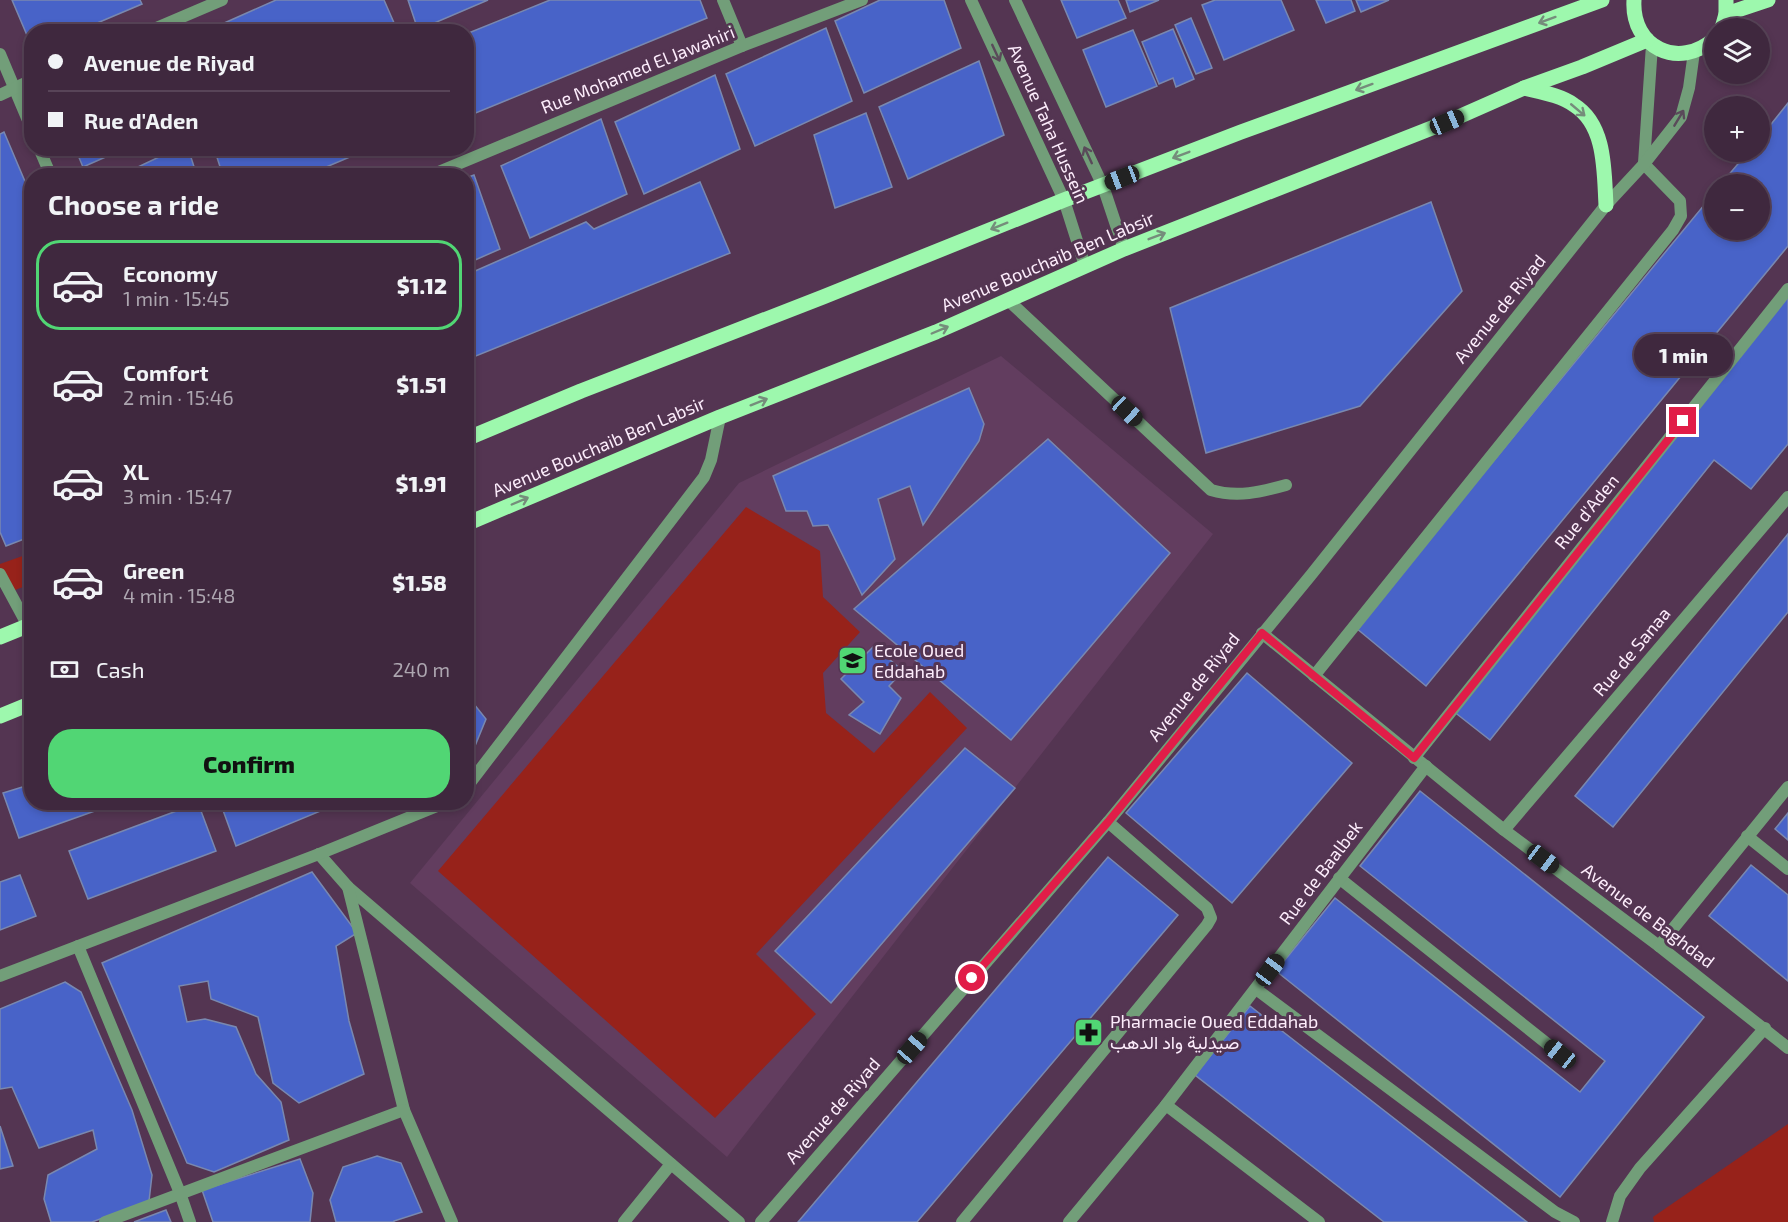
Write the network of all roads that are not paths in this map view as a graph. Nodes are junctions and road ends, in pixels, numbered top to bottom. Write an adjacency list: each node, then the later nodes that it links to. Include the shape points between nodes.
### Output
1 (222, 0): 10 (street)
2 (723, 0): 12 (street)
3 (862, 0): 12 (street, Rue Mohamed El Jawahiri)
4 (971, 0): 24 (street, Avenue Taha Hussein, one-way to 24)
5 (1015, 0): 23 (street, Avenue Taha Hussein, one-way to 5)
6 (1602, 0): 23 (main road, one-way to 23)
7 (1634, 0): 11 (main road, via 1639,30)
8 (1768, 0): 9 (main road)
9 (1725, 14)
10 (166, 24)
11 (1649, 42): 14 (main road, via 1672,54); 18 (main road, Avenue Bouchaib Ben Labsir); 21 (street)
12 (742, 46): 22 (street, Rue Mohamed El Jawahiri)
13 (1704, 48): 14 (main road)
14 (1694, 52): 21 (street, Avenue de Riyad, one-way to 14, via 1681,117)
15 (0, 54): 17 (street)
16 (24, 84): 17 (street)
17 (14, 88): 19 (street); 20 (street)
18 (1524, 88): 25 (main road, one-way to 25, via 1575,105 1589,120 1604,161); 26 (main road, Avenue Bouchaib Ben Labsir, one-way to 18)
19 (0, 94)
20 (24, 111)
21 (1644, 164): 25 (street, Avenue de Riyad); 40 (street, via 1680,201 1681,216 1673,230)
22 (448, 168)
23 (1103, 186): 24 (main road); 26 (street, Avenue Taha Hussein)
24 (1064, 200): 27 (street, Avenue Taha Hussein); 31 (main road, one-way to 31)
25 (1606, 205): 38 (street, Avenue de Riyad)
26 (1124, 249): 27 (main road, Avenue Bouchaib Ben Labsir)
27 (1085, 266): 29 (main road, Avenue Bouchaib Ben Labsir)
28 (1788, 289): 43 (street, Rue d'Aden)
29 (1008, 300): 30 (main road, Avenue Bouchaib Ben Labsir, one-way to 29); 32 (street, via 1211,490 1223,494 1252,493)
30 (720, 417): 34 (main road, Avenue Bouchaib Ben Labsir, one-way to 30); 45 (street, via 704,477)
31 (474, 437)
32 (1286, 485)
33 (1788, 497): 49 (street, Rue de Sanaa)
34 (474, 521)
35 (0, 574): 36 (street)
36 (24, 615)
37 (24, 627): 39 (main road)
38 (1262, 633): 40 (street, Avenue de Baghdad); 48 (street, Avenue de Riyad)
39 (0, 637)
40 (1314, 676): 43 (street, Avenue de Baghdad)
41 (24, 706): 42 (main road)
42 (0, 716)
43 (1414, 758): 44 (street, Avenue de Baghdad)
44 (1425, 766): 49 (street, Avenue de Baghdad); 53 (street, Rue de Baalbek)
45 (474, 778)
46 (1788, 787): 50 (street)
47 (427, 810): 51 (street)
48 (1108, 822): 71 (street, Avenue de Riyad); 72 (street, via 1207,908 1210,918)
49 (1504, 830): 56 (street, Avenue de Baghdad)
50 (1747, 836): 52 (street); 56 (street)
51 (320, 854): 54 (street); 55 (street)
52 (1788, 869)
53 (1339, 878): 58 (street, Rue de Baalbek); 61 (street)
54 (348, 887): 63 (street); 64 (street)
55 (78, 946): 57 (street); 65 (street)
56 (1659, 946): 59 (street, Avenue de Baghdad)
57 (0, 976)
58 (1256, 989): 62 (street, Rue de Baalbek); 75 (street, via 1555,1212)
59 (1765, 1028): 60 (street, Avenue de Baghdad); 76 (street, via 1640,1168 1620,1196)
60 (1788, 1048)
61 (1560, 1054)
62 (1166, 1105): 73 (street, Rue de Baalbek); 74 (street)
63 (404, 1110): 65 (street); 68 (street)
64 (671, 1164): 69 (street); 70 (street)
65 (180, 1193): 66 (street); 67 (street)
66 (105, 1222)
67 (190, 1222)
68 (452, 1222)
69 (624, 1222)
70 (738, 1222)
71 (760, 1222)
72 (962, 1222)
73 (1069, 1222)
74 (1319, 1222)
75 (1574, 1222)
76 (1612, 1222)

